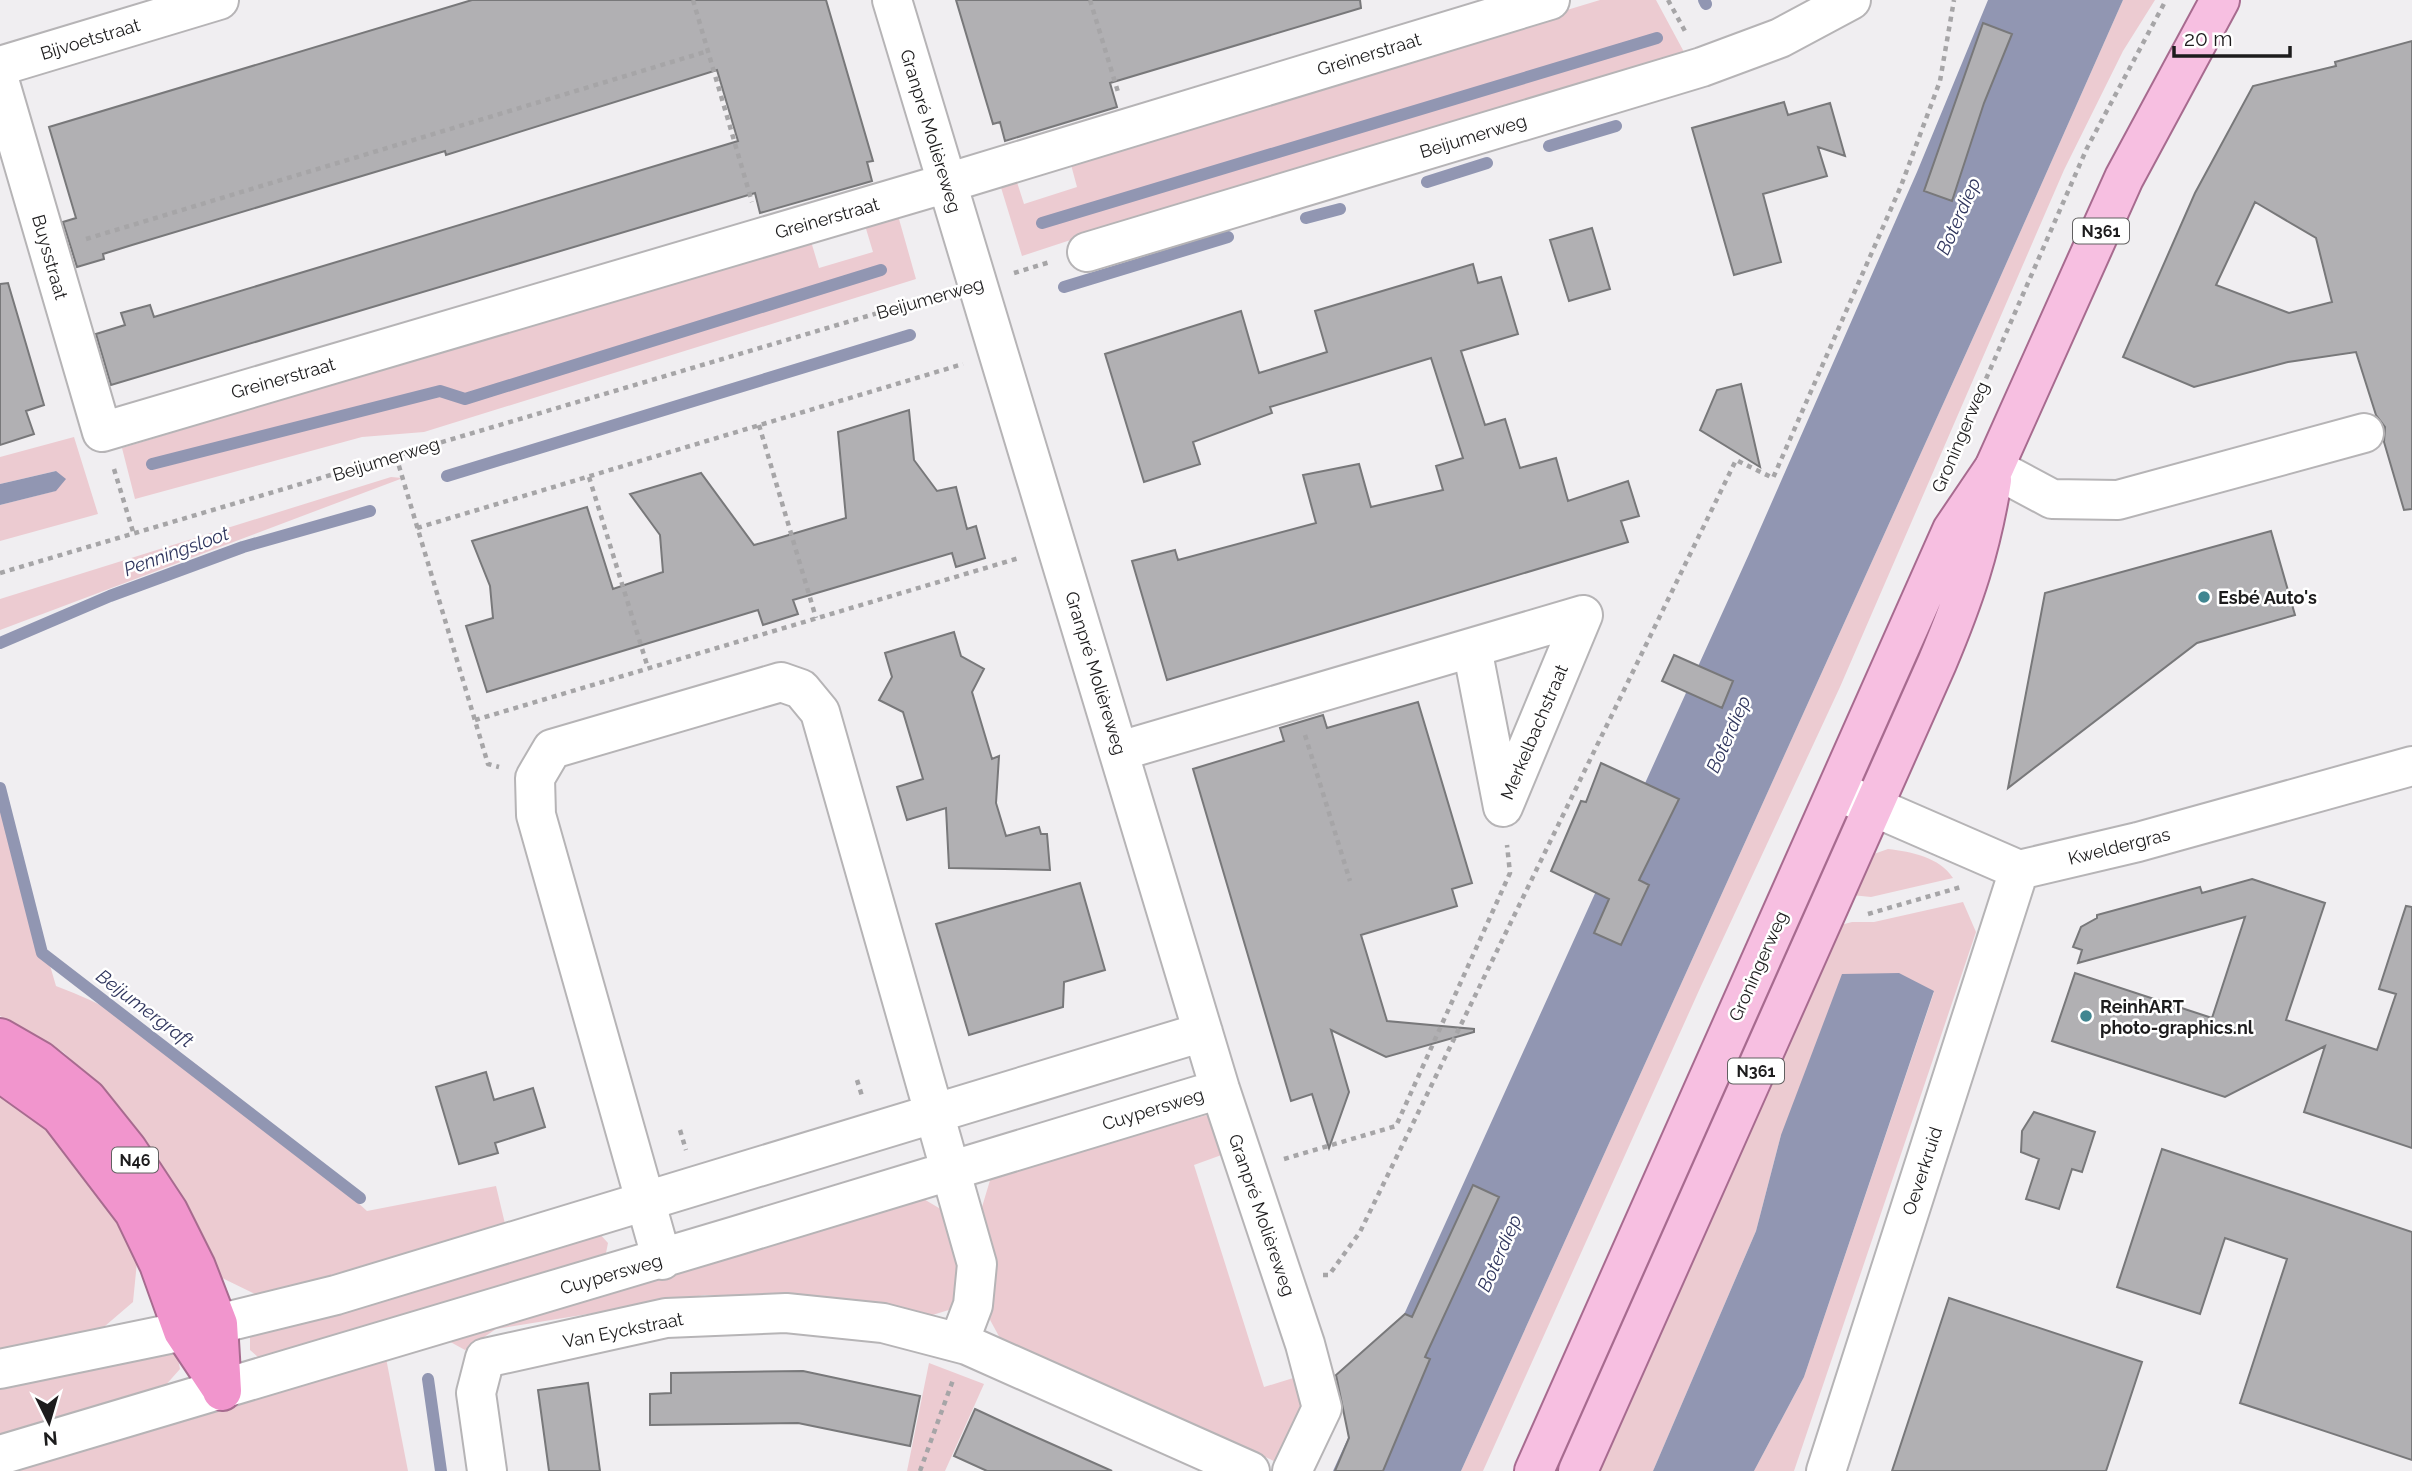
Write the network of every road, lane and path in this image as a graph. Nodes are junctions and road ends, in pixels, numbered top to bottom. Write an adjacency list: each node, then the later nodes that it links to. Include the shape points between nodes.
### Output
1 (219, 0): 11 (street, Bijvoetstraat)
2 (693, 0): 10 (path)
3 (892, 0): 14 (street, Granpré Molièreweg)
4 (1090, 0): 13 (path)
5 (1549, 0): 13 (street, Greinerstraat)
6 (1851, 0): 17 (street, Beijumerweg, via 1780,38 1702,67)
7 (1954, 0): 54 (path, via 1940,81 1901,186 1773,478 1736,460 1360,1232 1329,1275)
8 (2166, 0): 24 (path, Groningerweg, via 2087,148)
9 (2220, 0): 25 (main road, Groningerweg / N361, via 2124,178)
10 (708, 51): 15 (path); 16 (path)
11 (0, 66)
12 (0, 83): 16 (street, Buysstraat)
13 (1128, 126): 14 (street, Greinerstraat)
14 (947, 183): 15 (street, Greinerstraat); 18 (street, Granpré Molièreweg)
15 (762, 237): 21 (street, Greinerstraat)
16 (48, 250): 21 (street, Buysstraat)
17 (1087, 252): 18 (path, Beijumerweg)
18 (976, 284): 19 (street, Granpré Molièreweg); 23 (path, Beijumerweg)
19 (998, 353): 20 (path); 29 (street, Granpré Molièreweg)
20 (759, 425): 26 (path); 31 (path)
21 (102, 432): 28 (path)
22 (2364, 433): 25 (street, via 2118,500 2052,499)
23 (396, 456): 27 (path); 28 (path, Beijumerweg)
24 (1950, 461)
25 (1994, 468): 39 (main road, Groningerweg / N361, via 1952,530); 41 (main road, Groningerweg / N361, via 1982,539 1962,602)
26 (589, 477): 27 (path); 33 (path)
27 (417, 528): 35 (path)
28 (134, 535): 30 (path, Beijumerweg)
29 (1057, 547): 31 (path); 36 (street, Granpré Molièreweg)
30 (0, 573)
31 (816, 618): 33 (path)
32 (1472, 648): 34 (street, Merkelbachstraat); 40 (street, Merkelbachstraat); 40 (street, Merkelbachstraat, via 1583,615)
33 (648, 668): 35 (path)
34 (1294, 700): 36 (street, Merkelbachstraat); 43 (path)
35 (475, 720): 38 (path, via 488,764)
36 (1120, 751): 45 (street, Granpré Molièreweg)
37 (2412, 766): 42 (street, Kweldergras)
38 (536, 778): 49 (street, via 552,749 781,682 801,688 820,712); 52 (street, via 536,815)
39 (1836, 790): 41 (street); 64 (main road, Groningerweg / N361)
40 (1503, 807): 51 (path, via 1510,873 1396,1126)
41 (1874, 807): 42 (street); 44 (main road, Groningerweg / N361)
42 (2019, 870): 44 (path, via 1870,914); 66 (street, Oeverkruid)
43 (1350, 881)
44 (1831, 906): 65 (main road, Groningerweg / N361)
45 (1203, 1032): 48 (street, Granpré Molièreweg); 49 (street)
46 (0, 1038): 55 (highway, N46, via 40,1061 87,1099 127,1149 168,1211 196,1267)
47 (0, 1072): 55 (highway, N46, via 60,1115 134,1212 159,1264)
48 (1220, 1089): 50 (street, Cuypersweg); 51 (street, Granpré Molièreweg)
49 (937, 1115): 50 (street); 52 (street)
50 (952, 1170): 53 (street, Cuypersweg); 56 (street, via 976,1264 973,1305)
51 (1247, 1170): 54 (street, Granpré Molièreweg)
52 (644, 1203): 53 (street); 55 (street, via 336,1295)
53 (662, 1260): 58 (street, Cuypersweg, via 359,1346)
54 (1281, 1275): 63 (street, Granpré Molièreweg, via 1322,1408)
55 (201, 1327): 57 (street); 58 (highway, N46)
56 (963, 1343): 60 (street, Van Eyckstraat, via 883,1322 786,1313 666,1318 485,1358 476,1393); 61 (path); 62 (street, Van Eyckstraat)
57 (0, 1369)
58 (222, 1391): 59 (street, Cuypersweg)
59 (0, 1455)
60 (487, 1471)
61 (920, 1471)
62 (1250, 1471)
63 (1292, 1471)
64 (1534, 1471)
65 (1578, 1471)
66 (1826, 1471)

